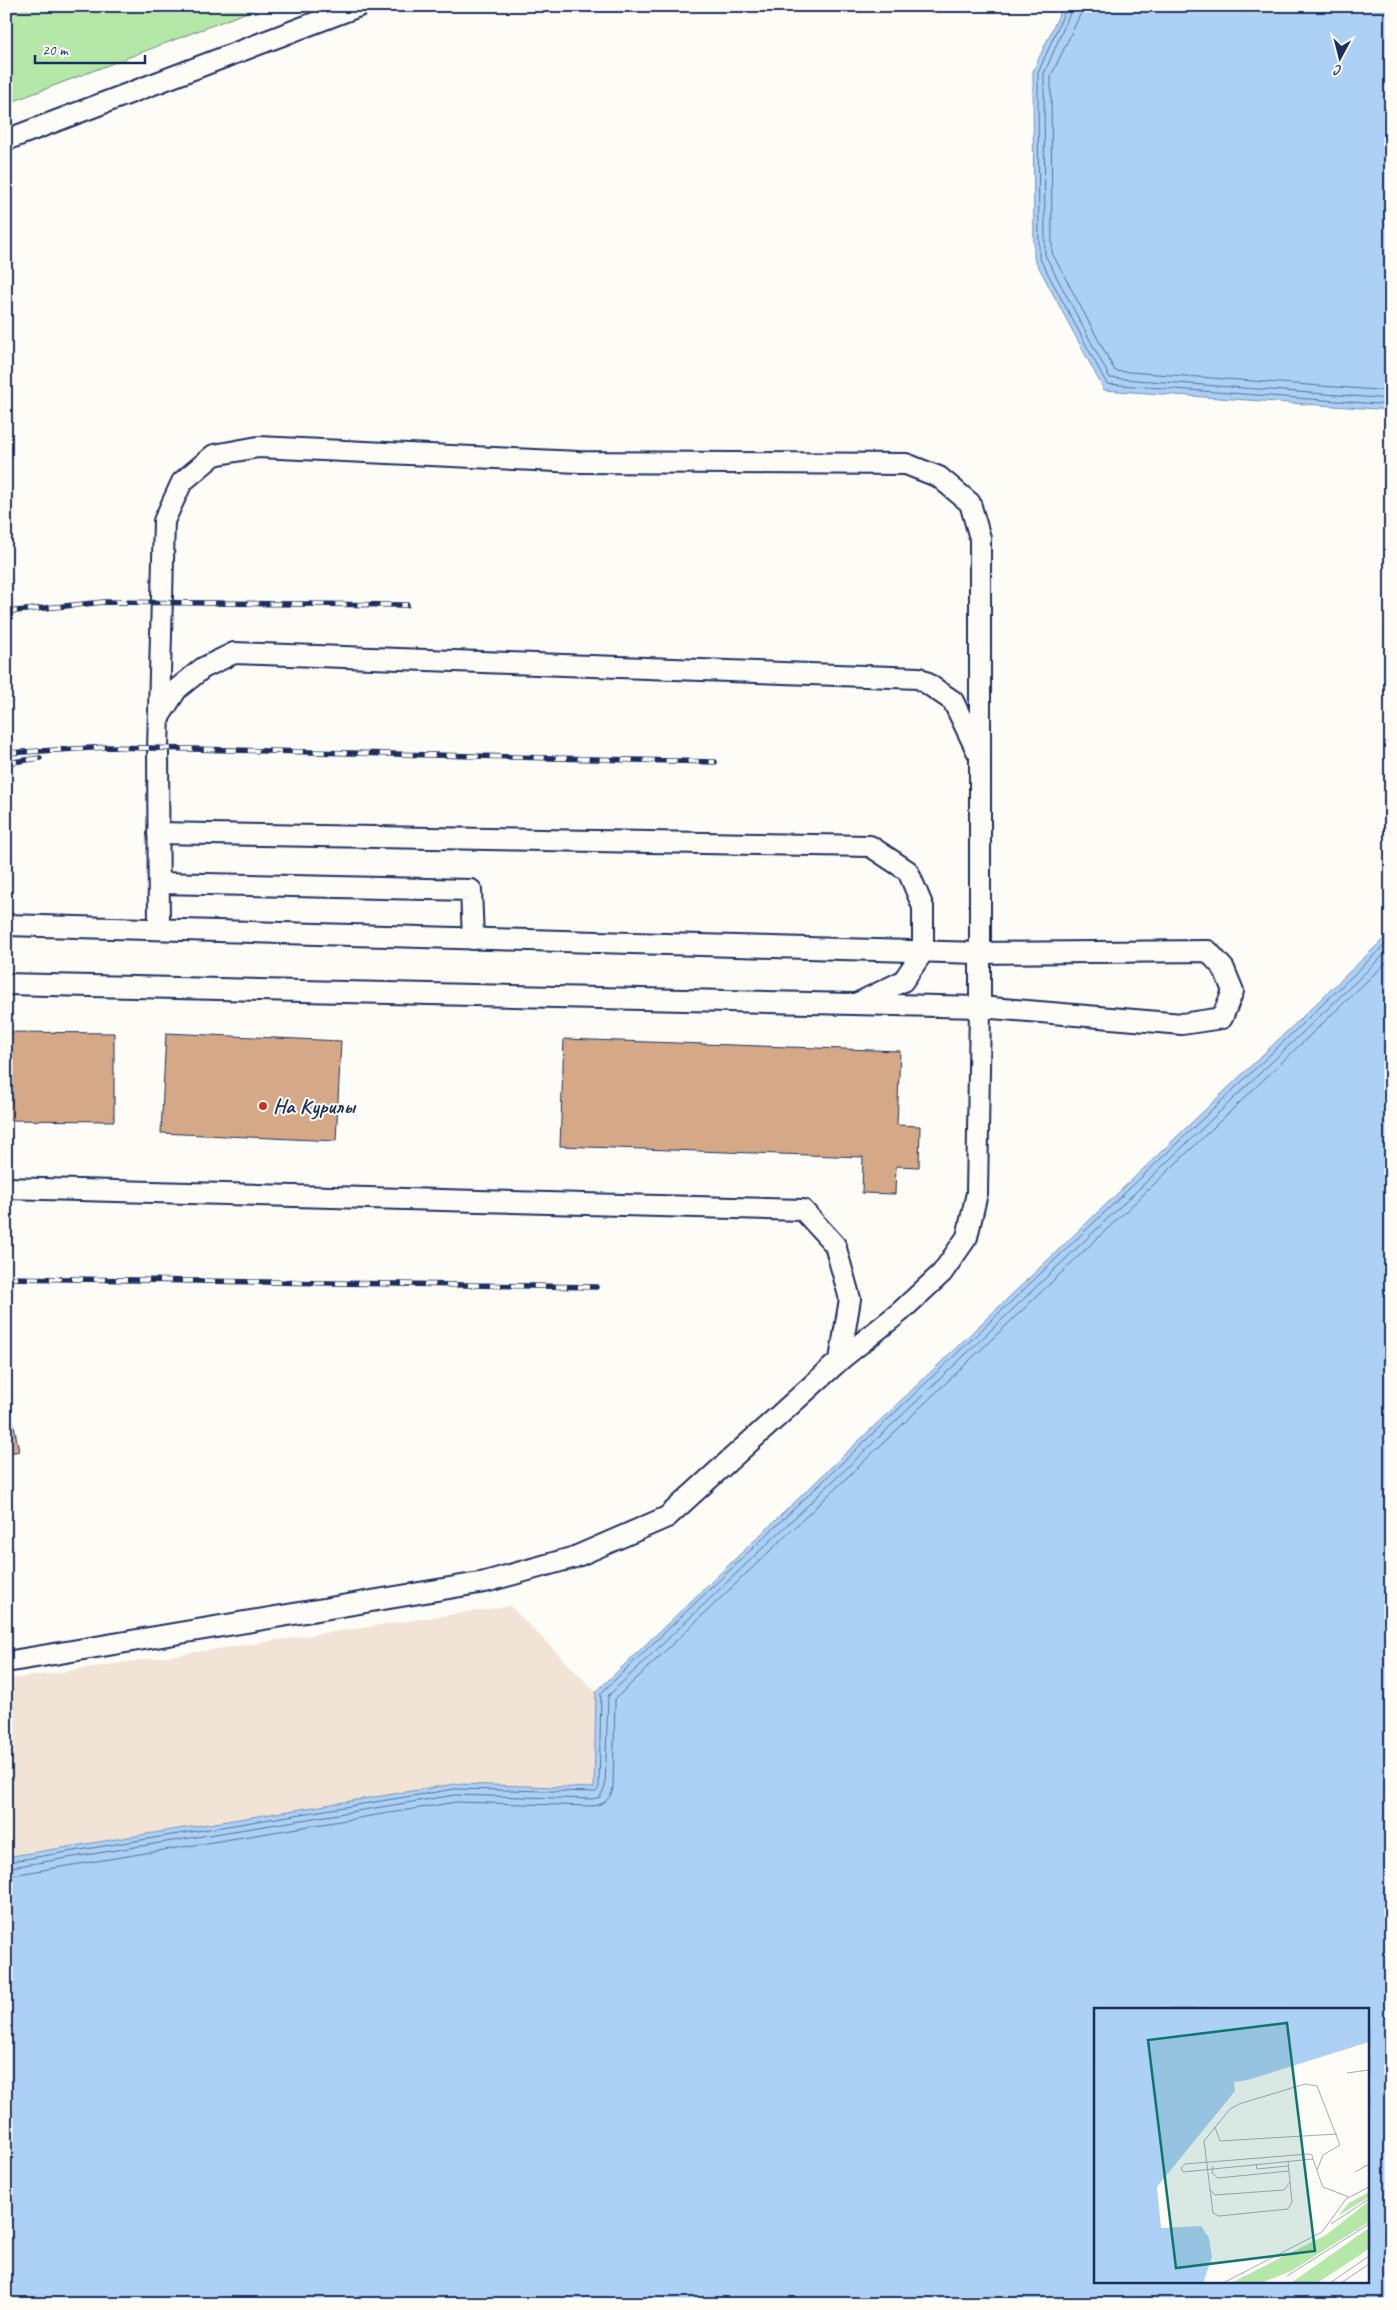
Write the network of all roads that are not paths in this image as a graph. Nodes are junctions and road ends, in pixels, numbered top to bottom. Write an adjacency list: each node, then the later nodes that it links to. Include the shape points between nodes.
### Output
1 (359, 6): 2 (lane)
2 (6, 140)
3 (159, 718): 4 (lane, via 177,690 202,668 234,653 919,678 953,701); 4 (lane, via 164,521 182,482 214,455 258,447 579,462 906,464 939,477 970,503 980,538); 5 (lane)
4 (979, 755): 11 (lane)
5 (158, 833): 6 (lane); 10 (lane, via 870,846 908,871 923,907)
6 (159, 883): 8 (lane); 9 (lane, via 471,890)
7 (6, 924): 8 (lane)
8 (159, 929): 9 (lane)
9 (473, 939): 10 (lane)
10 (923, 952): 11 (lane); 13 (lane, via 903,981)
11 (979, 953): 14 (lane); 14 (lane, via 1208,951 1224,968 1233,990 1222,1018 1182,1024)
12 (6, 984): 13 (lane)
13 (857, 1004): 14 (lane)
14 (980, 1007): 16 (lane, via 977,1194 967,1237 942,1273)
15 (6, 1188): 16 (lane, via 803,1210 835,1245 850,1299)
16 (840, 1360): 17 (lane, via 666,1517 575,1557 485,1582)
17 (6, 1662)

